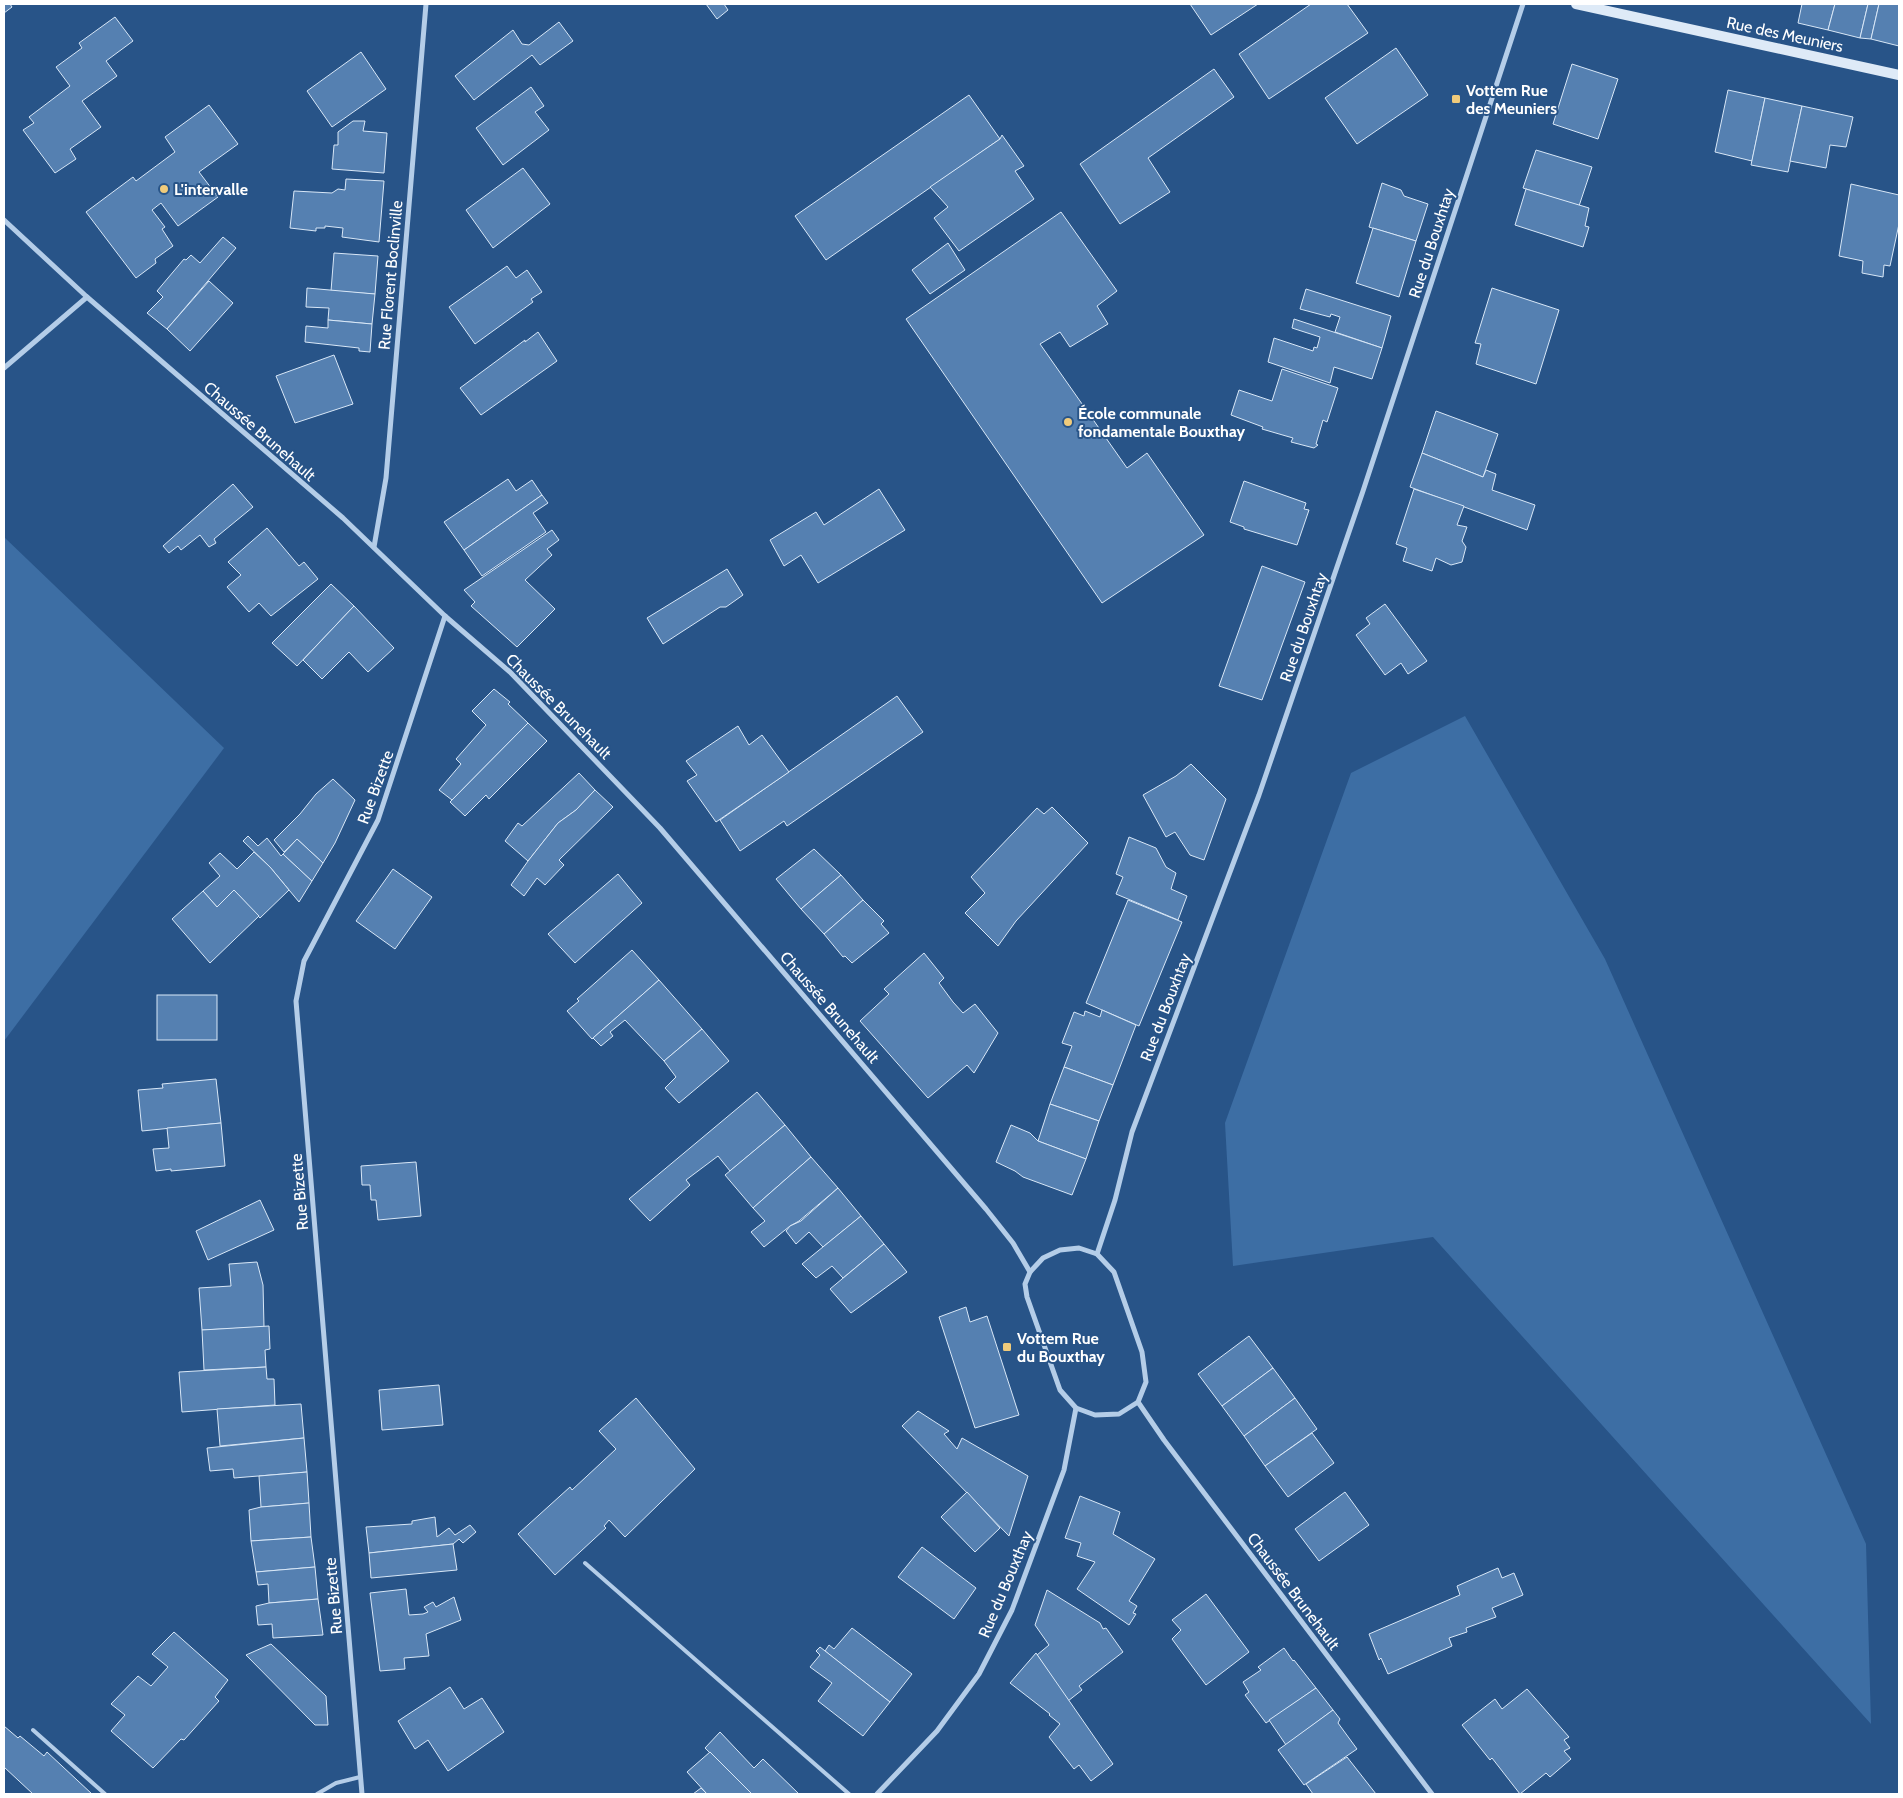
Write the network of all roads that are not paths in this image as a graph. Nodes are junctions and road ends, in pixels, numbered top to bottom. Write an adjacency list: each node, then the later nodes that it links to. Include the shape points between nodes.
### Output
1 (426, 4): 8 (street, Rue Florent Boclinville, via 386,478)
2 (1523, 4): 10 (street, Rue du Bouxhtay, via 1262,785 1132,1132)
3 (1576, 4): 4 (street, Rue des Meuniers)
4 (1899, 75)
5 (4, 220): 6 (street, Chaussée Brunehault)
6 (87, 297): 7 (street); 8 (street, Chaussée Brunehault)
7 (4, 368)
8 (374, 547): 9 (street, Chaussée Brunehault)
9 (445, 616): 11 (street, Chaussée Brunehault, via 510,672 660,828 986,1209 1013,1243); 16 (street, Rue Bizette, via 378,820 304,961 296,1001)
10 (1097, 1254): 11 (street, via 1079,1248 1060,1250 1043,1258); 12 (street, via 1114,1272 1142,1352 1146,1382)
11 (1030, 1272): 13 (street, via 1025,1284 1027,1297 1060,1390)
12 (1138, 1402): 13 (street, via 1119,1414 1095,1415); 22 (street, Chaussée Brunehault)
13 (1076, 1408): 21 (street, Rue du Bouxthay, via 1064,1470 1012,1610 983,1666 937,1732)
14 (585, 1563): 20 (lane)
15 (33, 1730): 17 (lane)
16 (360, 1777): 18 (lane, via 336,1783); 19 (street, Rue Bizette)
17 (105, 1794)
18 (317, 1794)
19 (362, 1794)
20 (849, 1794)
21 (877, 1794)
22 (1432, 1794)

